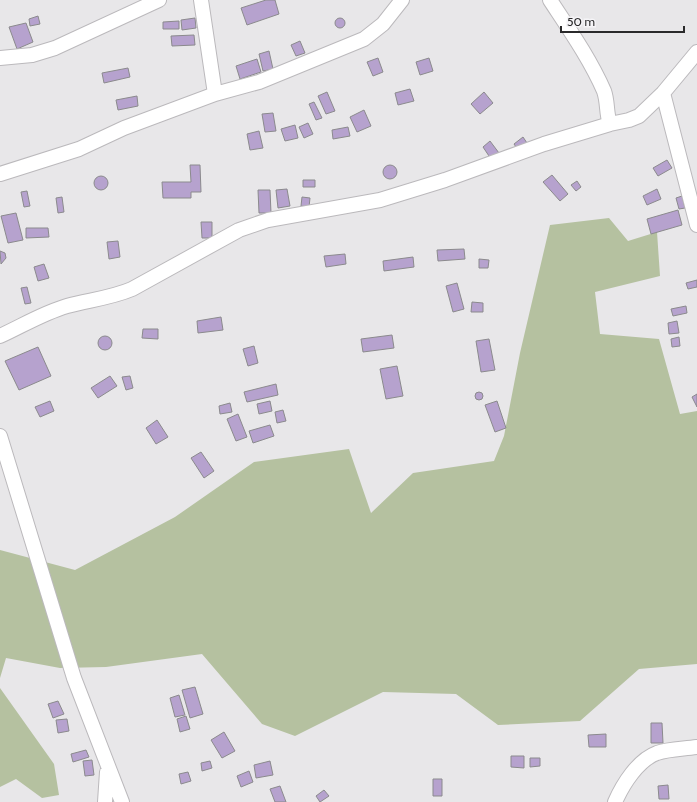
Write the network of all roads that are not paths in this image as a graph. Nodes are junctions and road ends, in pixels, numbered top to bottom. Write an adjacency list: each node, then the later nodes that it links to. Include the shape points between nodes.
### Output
1 (159, 0): 6 (street, via 55,48 32,55)
2 (201, 0): 8 (street)
3 (402, 0): 8 (street, via 383,24 364,39 259,82)
4 (550, 0): 9 (street, via 604,92 606,115)
5 (697, 52): 7 (street)
6 (0, 58)
7 (663, 93): 9 (street, via 639,116); 11 (street)
8 (215, 94): 10 (street, via 124,128 79,149)
9 (610, 124): 12 (street, via 380,200 268,220 239,230 116,296 67,306 39,316)
10 (0, 174)
11 (697, 225)
12 (0, 336)
13 (0, 436): 15 (street, via 74,678)
14 (697, 747): 18 (street, via 651,756 641,763 629,778)
15 (107, 761): 16 (street); 17 (street)
16 (105, 802)
17 (122, 802)
18 (615, 802)

